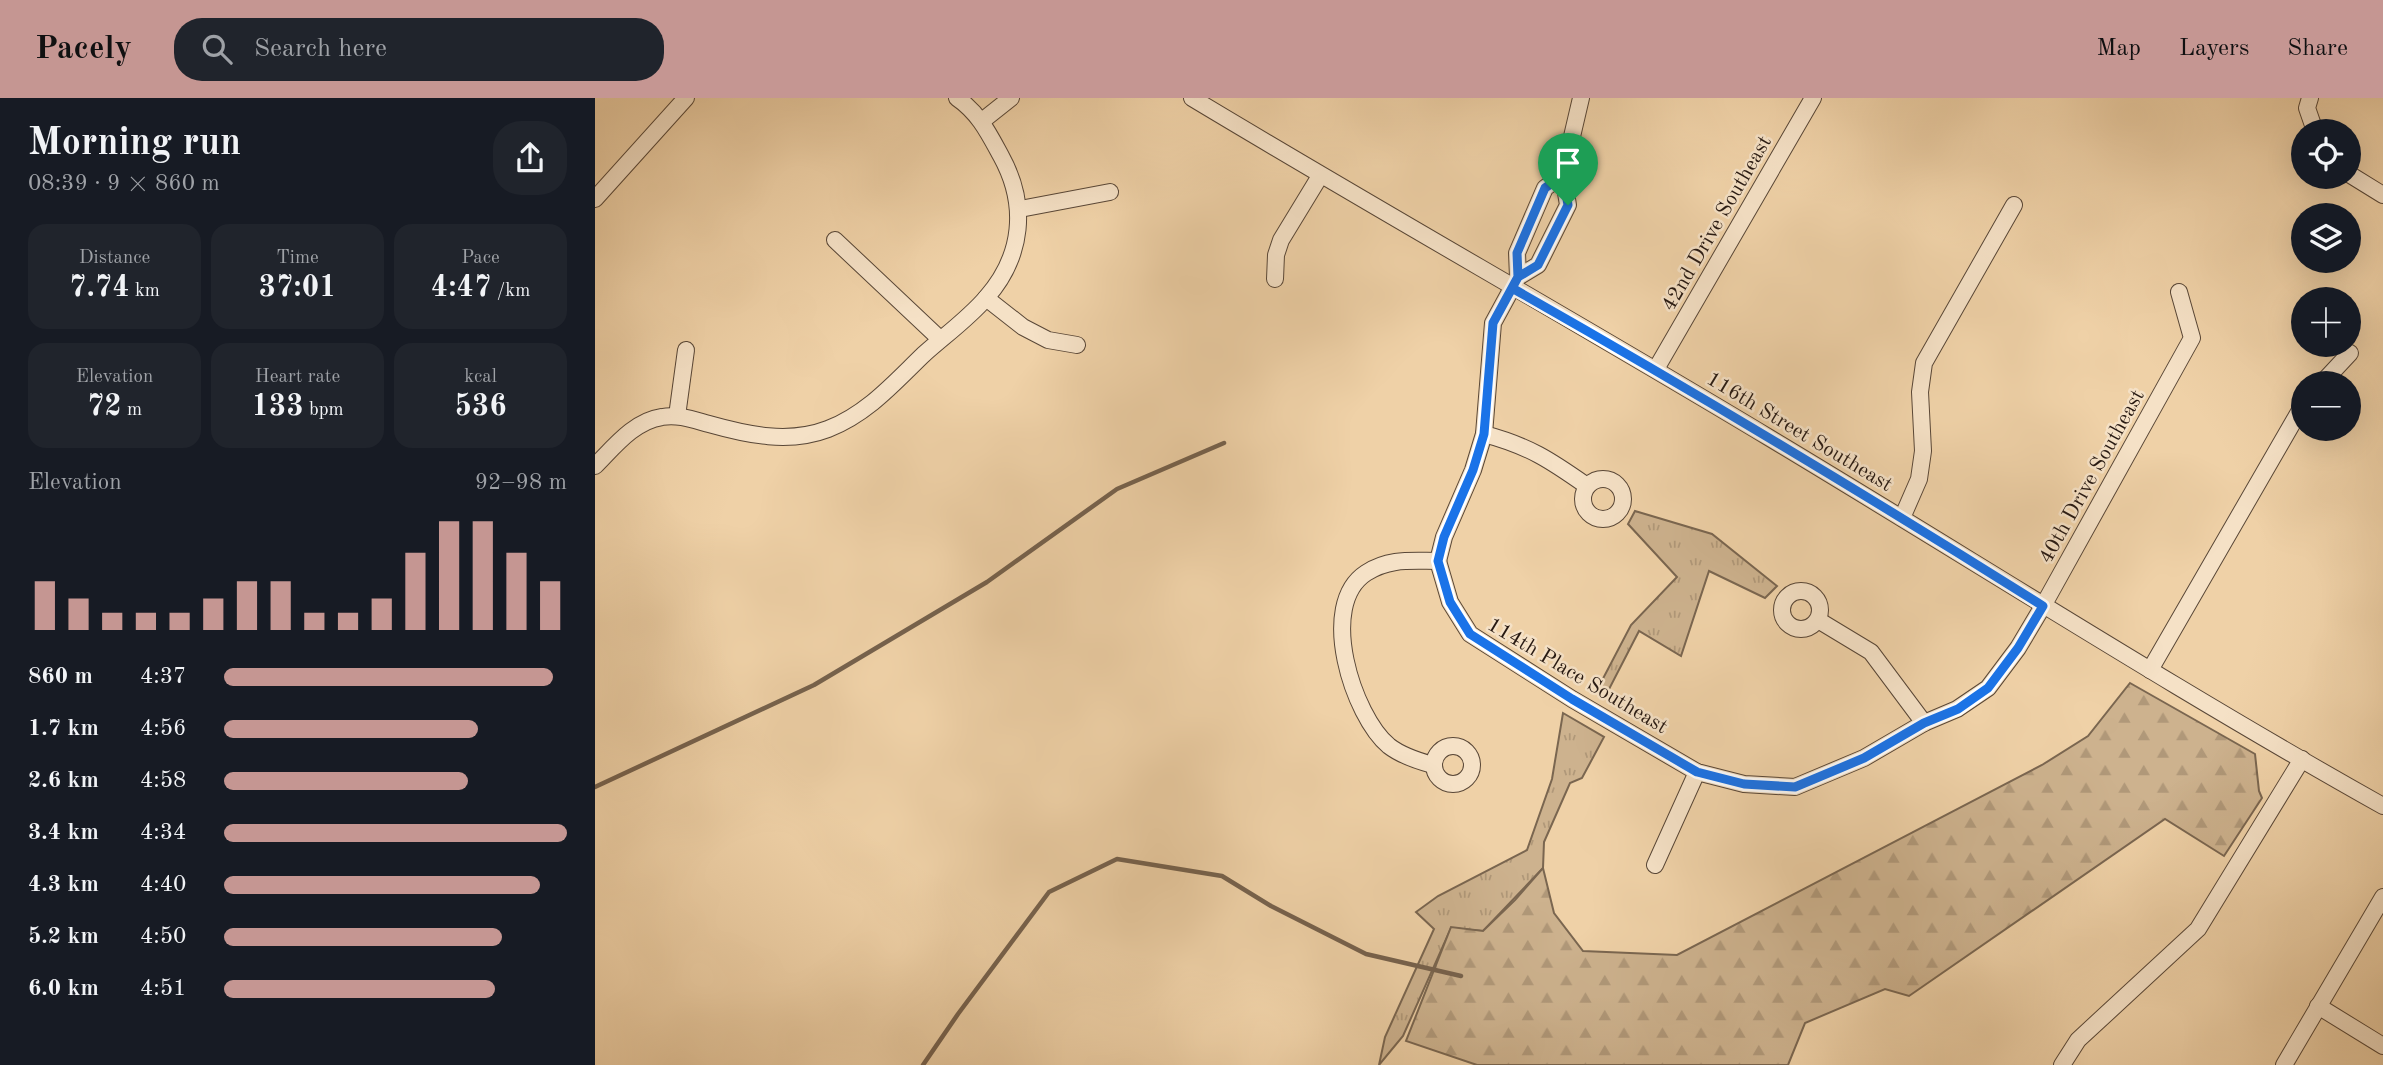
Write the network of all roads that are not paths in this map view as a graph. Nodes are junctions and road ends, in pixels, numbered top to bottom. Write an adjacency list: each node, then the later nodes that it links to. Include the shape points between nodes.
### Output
1 (686, 98): 15 (street)
2 (1011, 98): 9 (street)
3 (1192, 98): 11 (street, 116th Street Southeast)
4 (1581, 98): 10 (street)
5 (1813, 98): 27 (street, 42nd Drive Southeast)
6 (2310, 98): 8 (street)
7 (966, 100): 9 (street)
8 (2311, 119)
9 (982, 121): 17 (street, via 1010,172)
10 (1563, 175): 20 (street, via 1545,188 1517,253); 20 (street, via 1568,205 1538,265)
11 (1319, 176): 19 (street, via 1280,240); 20 (street, 116th Street Southeast)
12 (2361, 181): 14 (street)
13 (1110, 192): 17 (street)
14 (2383, 195)
15 (595, 198)
16 (2014, 205): 34 (street, via 1924,363 1919,479)
17 (1020, 209): 22 (street, via 1017,241 1007,267)
18 (835, 240): 23 (street)
19 (1275, 279)
20 (1515, 282): 27 (street, 116th Street Southeast); 31 (street, via 1493,323)
21 (2179, 292): 36 (street, 40th Drive Southeast, via 2192,338)
22 (986, 298): 23 (street); 24 (street, via 1048,340)
23 (940, 340): 29 (street, via 869,407 827,429 772,438)
24 (1077, 345)
25 (686, 350): 29 (street)
26 (2346, 357): 28 (street)
27 (1656, 369): 34 (street, 116th Street Southeast)
28 (2333, 371)
29 (677, 416): 32 (street, via 660,417 630,431)
30 (2291, 426): 38 (street)
31 (1484, 434): 33 (street, via 1518,443); 35 (street)
32 (595, 466)
33 (1587, 486)
34 (1902, 517): 36 (street, 116th Street Southeast)
35 (1438, 561): 41 (street, via 1388,561 1363,574 1348,594 1341,628 1352,685 1369,722 1390,747); 42 (street, 114th Place Southeast, via 1450,602 1470,634)
36 (2043, 606): 38 (street, 116th Street Southeast); 39 (street, 40th Drive Southeast, via 1988,688 1958,709)
37 (1818, 620): 39 (street, via 1871,652)
38 (2150, 670): 40 (street, 116th Street Southeast)
39 (1924, 723): 42 (street, 40th Drive Southeast, via 1864,758 1795,787 1744,784)
40 (2302, 760): 43 (street, 116th Street Southeast); 48 (street, via 2198,929 2078,1040)
41 (1433, 765)
42 (1697, 772): 44 (street)
43 (2383, 806)
44 (1655, 865)
45 (2383, 897): 46 (street)
46 (2318, 1006): 47 (street); 49 (street)
47 (2383, 1046)
48 (2062, 1065)
49 (2284, 1065)

